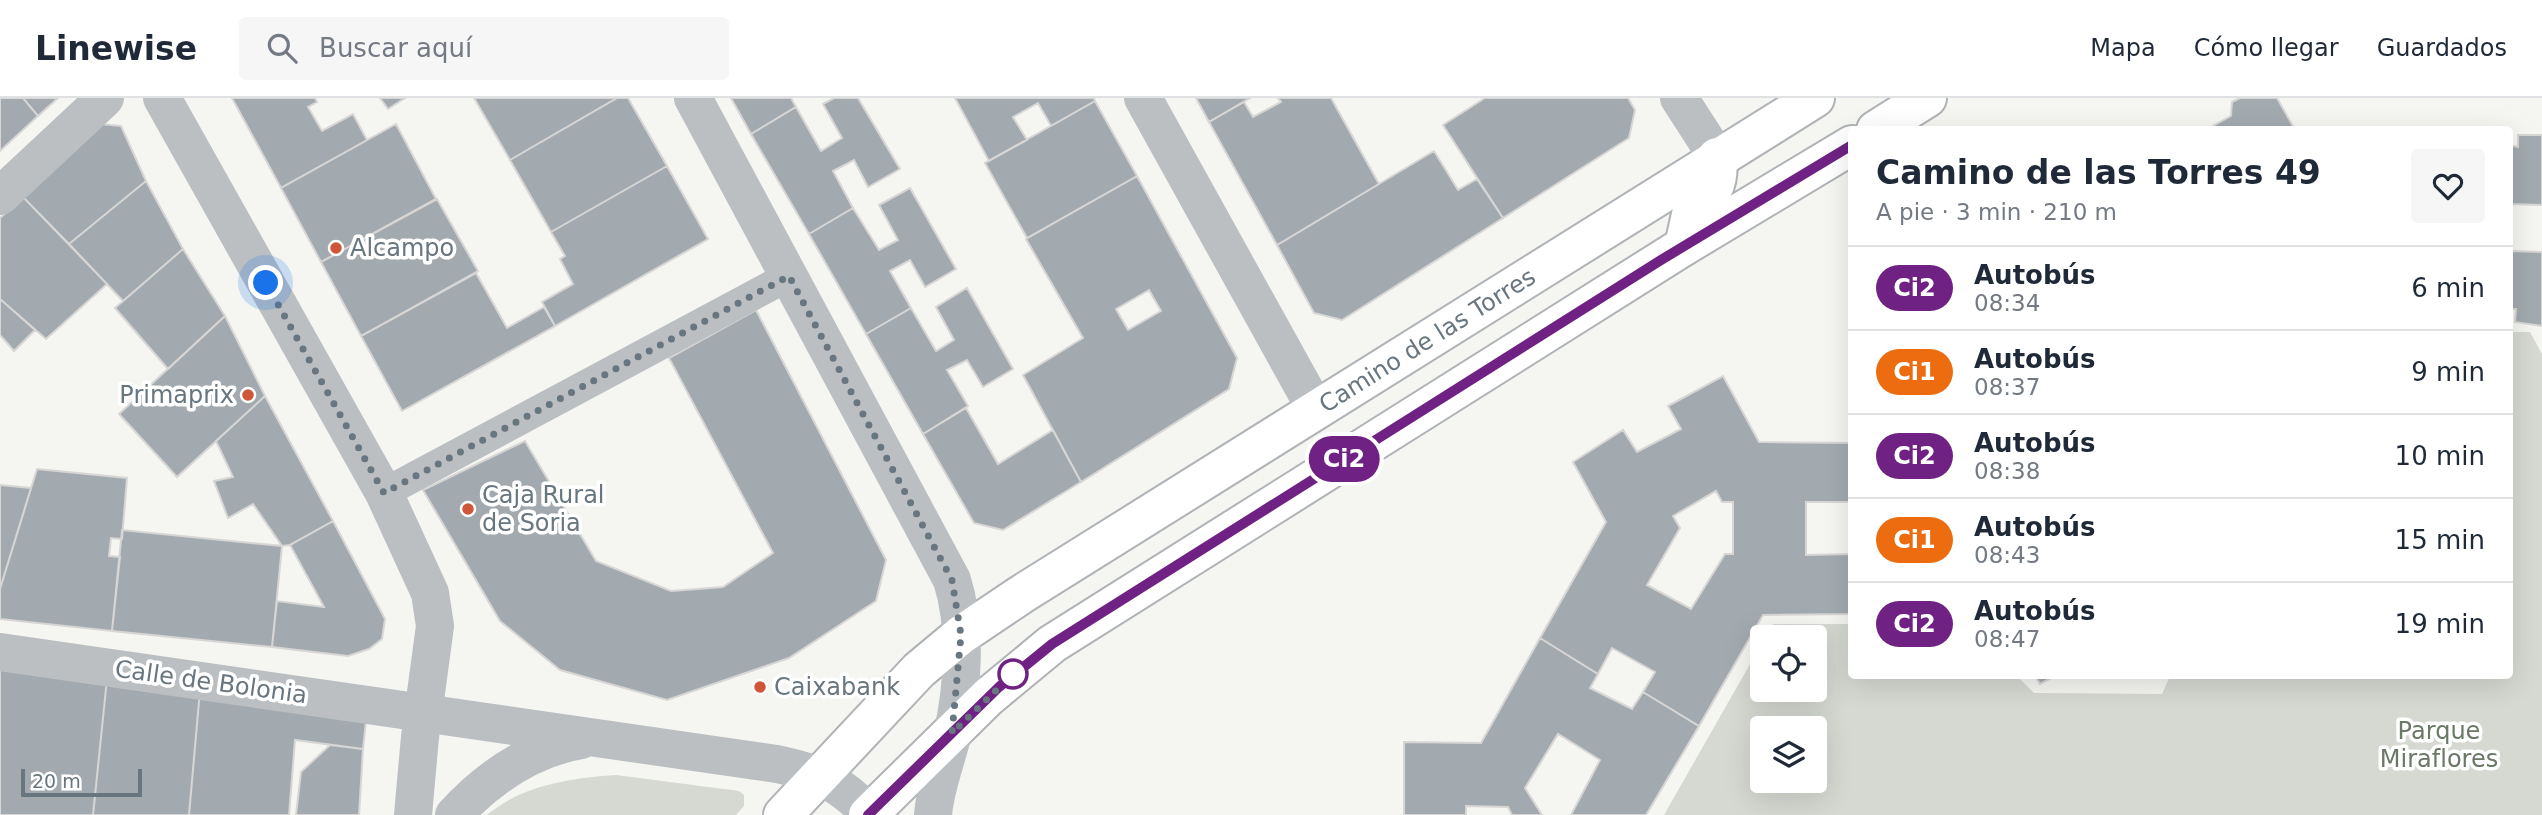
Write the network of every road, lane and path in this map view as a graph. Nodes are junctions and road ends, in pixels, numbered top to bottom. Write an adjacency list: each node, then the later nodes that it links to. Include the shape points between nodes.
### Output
1 (105, 98): 11 (street)
2 (162, 98): 15 (street)
3 (693, 98): 13 (street)
4 (1143, 98): 14 (street)
5 (1679, 98): 10 (street)
6 (1815, 98): 10 (main road, Camino de las Torres)
7 (1927, 98): 8 (main road)
8 (1882, 126)
9 (1848, 147): 12 (main road)
10 (1717, 157): 12 (main road, via 1716,185 1692,210); 14 (main road, Camino de las Torres)
11 (0, 196)
12 (1684, 246): 19 (main road, via 1080,625 1028,661)
13 (789, 276): 15 (street); 16 (street, via 944,564 956,593)
14 (1316, 410): 16 (main road, Camino de las Torres)
15 (384, 493): 18 (street, via 424,576 434,609 433,651)
16 (961, 635): 19 (street); 21 (main road, Camino de las Torres, via 919,670)
17 (0, 652): 18 (street, Calle de Bolonia)
18 (423, 711): 20 (street, Calle de Bolonia); 23 (street)
19 (952, 733): 22 (main road); 26 (street)
20 (593, 738): 21 (street, Calle de Bolonia, via 778,764); 24 (street, via 552,747 507,769)
21 (822, 776): 22 (street, via 838,784); 25 (main road, Camino de las Torres)
22 (869, 814)
23 (413, 815)
24 (454, 815)
25 (783, 815)
26 (933, 815)

